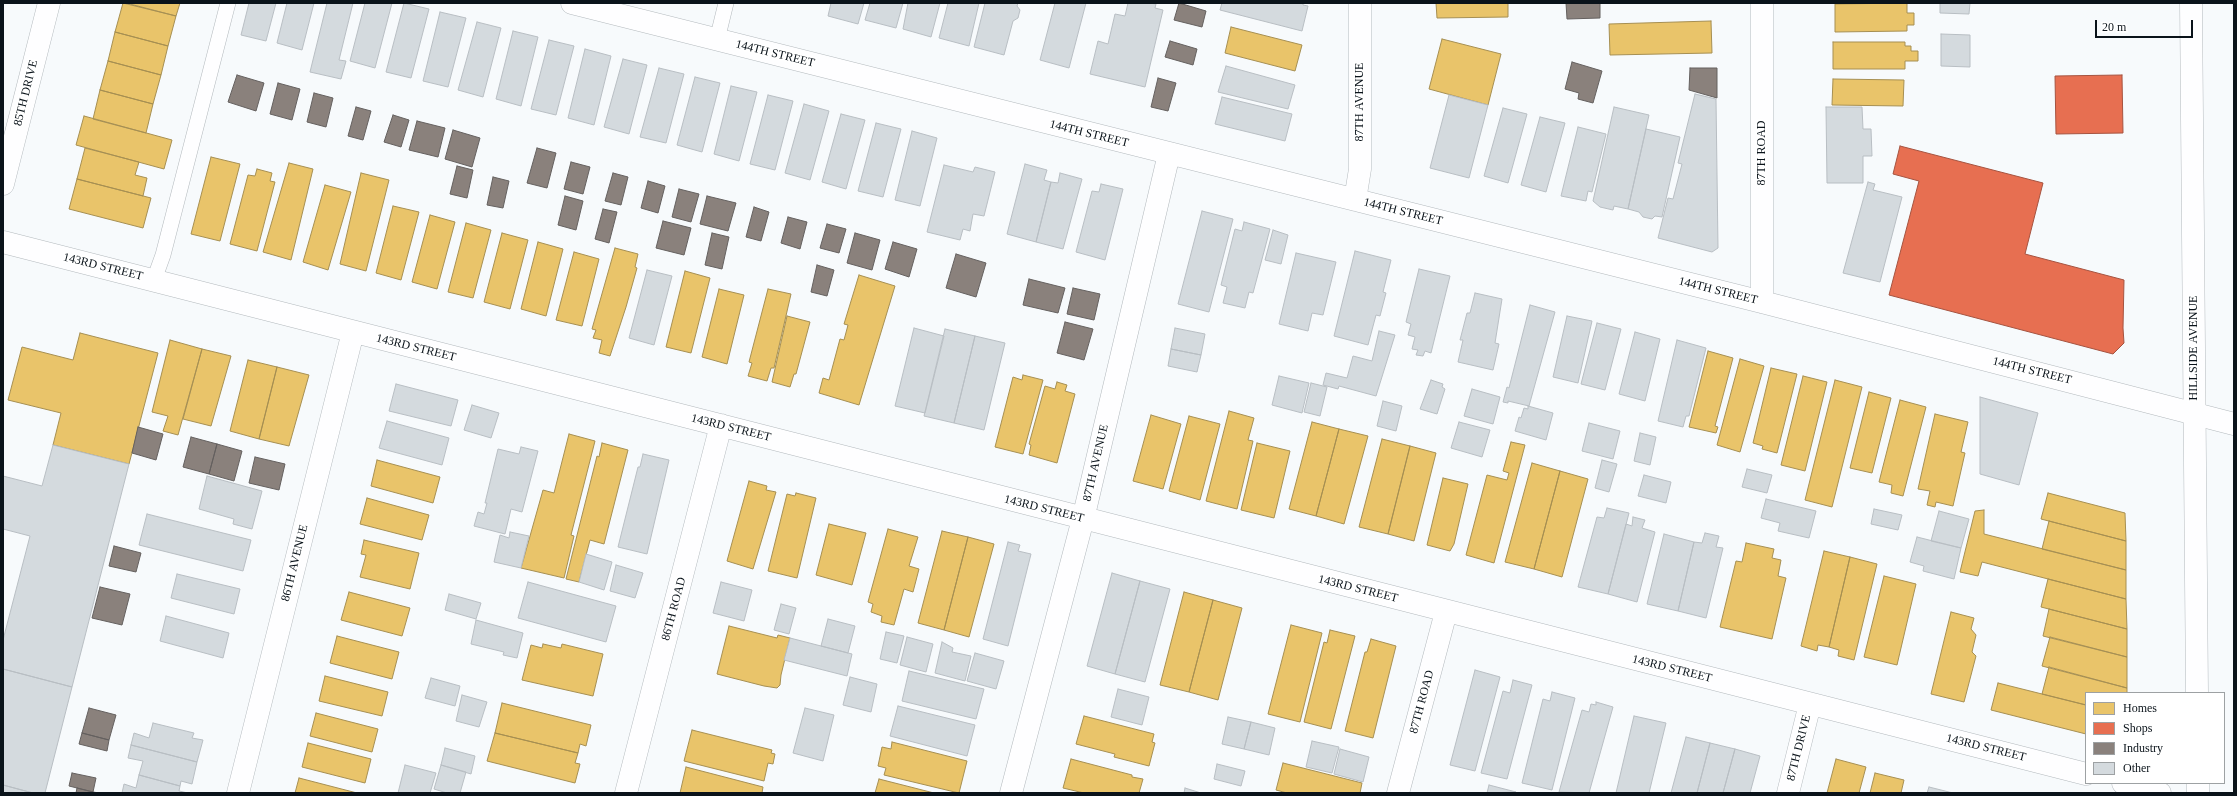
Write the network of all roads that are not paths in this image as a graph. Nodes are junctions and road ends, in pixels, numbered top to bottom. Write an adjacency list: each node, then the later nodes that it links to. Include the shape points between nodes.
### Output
1 (49, 3): 10 (street, 85TH DRIVE)
2 (228, 3): 13 (lane, via 163,255)
3 (572, 3): 8 (street, 144TH STREET)
4 (726, 3): 8 (lane)
5 (1360, 3): 11 (street, 87TH AVENUE, via 1360,169)
6 (1762, 3): 14 (street, 87TH ROAD)
7 (2192, 3): 16 (street, HILLSIDE AVENUE)
8 (717, 40): 9 (street, 144TH STREET)
9 (1170, 154): 11 (street, 144TH STREET); 19 (street, 87TH AVENUE)
10 (3, 184)
11 (1355, 200): 14 (street, 144TH STREET)
12 (3, 242): 13 (street, 143RD STREET)
13 (154, 280): 15 (street, 143RD STREET)
14 (1762, 302): 16 (street, 144TH STREET)
15 (353, 332): 18 (street, 143RD STREET); 25 (street, 86TH AVENUE)
16 (2195, 414): 17 (street, 144TH STREET); 21 (street, HILLSIDE AVENUE)
17 (2234, 424)
18 (721, 425): 19 (street, 143RD STREET); 26 (street, 86TH ROAD)
19 (1083, 518): 20 (street, 143RD STREET); 27 (street, 87TH AVENUE)
20 (1446, 612): 22 (street, 143RD STREET); 28 (street, 87TH ROAD)
21 (2197, 692)
22 (1810, 704): 23 (street, 143RD STREET); 29 (street, 87TH DRIVE)
23 (2085, 774)
24 (2127, 784): 30 (street)
25 (238, 793)
26 (626, 793)
27 (1011, 793)
28 (1398, 793)
29 (1788, 793)
30 (2160, 793)

